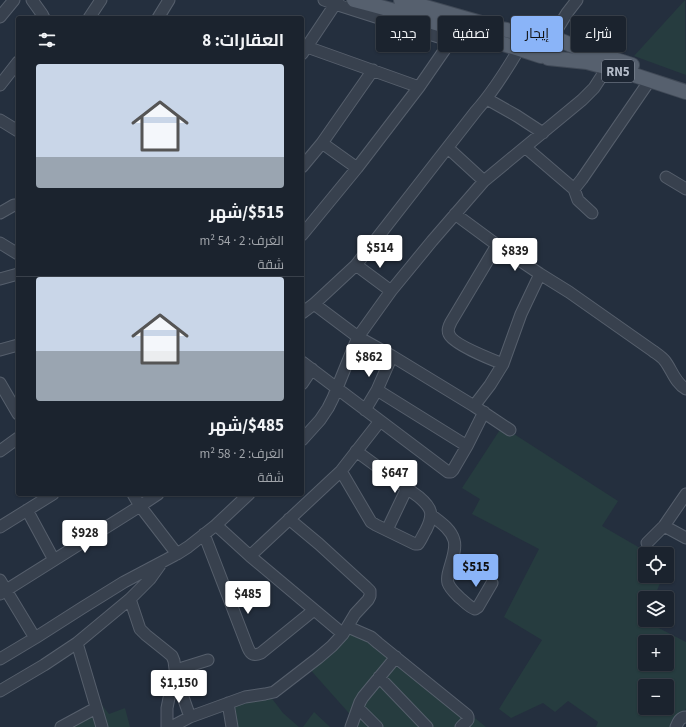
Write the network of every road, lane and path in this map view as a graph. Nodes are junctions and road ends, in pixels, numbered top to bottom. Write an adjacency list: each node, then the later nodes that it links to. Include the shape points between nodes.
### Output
1 (14, 0): 13 (street)
2 (32, 0): 10 (street)
3 (101, 0): 11 (street)
4 (169, 0): 12 (street)
5 (324, 0): 9 (street)
6 (354, 0): 15 (main road, RN5)
7 (401, 0): 16 (main road, RN5)
8 (577, 0): 14 (street)
9 (337, 2): 17 (street); 19 (street)
10 (43, 16)
11 (90, 16)
12 (159, 16)
13 (0, 17)
14 (563, 20)
15 (438, 23)
16 (511, 31)
17 (438, 37)
18 (563, 42): 30 (main road, RN5)
19 (305, 45): 28 (street)
20 (443, 52): 32 (street)
21 (517, 52): 34 (street)
22 (529, 52): 25 (main road, RN5)
23 (538, 52): 25 (main road)
24 (558, 52): 25 (main road, via 553,57)
25 (545, 57): 27 (main road, RN5)
26 (16, 64): 31 (street)
27 (607, 68): 29 (main road, RN5); 37 (street, via 594,88)
28 (373, 70): 32 (street); 38 (street)
29 (650, 80): 33 (main road, RN5); 45 (street)
30 (686, 83)
31 (0, 84)
32 (419, 87): 42 (street)
33 (686, 92)
34 (487, 99): 37 (street); 40 (street)
35 (2, 124): 36 (street)
36 (16, 130)
37 (543, 133): 39 (street)
38 (322, 143): 41 (street); 42 (street)
39 (525, 147): 44 (street); 45 (street)
40 (448, 148): 44 (street); 55 (street)
41 (304, 165)
42 (357, 168): 51 (street)
43 (666, 177): 46 (street)
44 (484, 181): 50 (street)
45 (574, 189): 49 (street, via 578,200)
46 (686, 189)
47 (16, 206): 48 (street)
48 (0, 213)
49 (592, 213)
50 (455, 214): 53 (street); 59 (street)
51 (304, 234)
52 (0, 243): 54 (street)
53 (497, 245): 56 (street); 67 (street, via 448,328 452,339)
54 (16, 253)
55 (356, 265): 59 (street); 60 (street)
56 (540, 274): 67 (street, via 521,314); 72 (street, via 661,357 677,381)
57 (16, 275): 58 (street)
58 (0, 279)
59 (391, 291): 62 (street)
60 (314, 304): 61 (street); 62 (street)
61 (304, 312)
62 (358, 337): 65 (street); 71 (street)
63 (16, 346): 64 (street)
64 (0, 350)
65 (392, 356): 73 (street); 75 (street)
66 (304, 363): 68 (street)
67 (503, 364): 75 (street)
68 (312, 369): 69 (street); 71 (street)
69 (304, 381)
70 (0, 383): 74 (street)
71 (337, 388): 76 (street); 81 (street, via 328,408)
72 (686, 389)
73 (377, 390): 76 (street); 83 (street)
74 (4, 398): 77 (street)
75 (474, 406): 78 (street)
76 (365, 410): 79 (street)
77 (16, 412)
78 (484, 412): 80 (street); 83 (street)
79 (380, 421): 83 (street, via 448,472 453,470); 85 (street)
80 (510, 430)
81 (304, 438)
82 (16, 439): 84 (street)
83 (466, 446)
84 (0, 451)
85 (356, 451): 86 (street); 87 (street)
86 (341, 471): 96 (street); 100 (street, via 371,522)
87 (407, 488): 95 (street, via 425,502); 100 (street)
88 (686, 494): 98 (street)
89 (50, 496): 94 (street)
90 (134, 496): 93 (street)
91 (155, 496): 93 (street)
92 (247, 496): 97 (street)
93 (140, 506): 104 (street); 106 (street)
94 (27, 510): 99 (street); 106 (street)
95 (431, 514): 100 (street, via 428,526 418,544); 109 (street, via 448,530 455,542 448,578 451,588 475,609)
96 (289, 519): 105 (street); 113 (street, via 370,591 368,600)
97 (216, 525): 101 (street); 105 (street)
98 (664, 526): 102 (street); 103 (street)
99 (0, 527)
100 (387, 530)
101 (204, 534): 104 (street); 112 (street, via 248,648 253,655 260,653)
102 (686, 538)
103 (647, 543)
104 (177, 554): 107 (street)
105 (250, 556): 112 (street)
106 (54, 560): 110 (street)
107 (163, 562): 111 (street, via 147,583); 114 (street, via 124,582)
108 (0, 580): 110 (street)
109 (492, 583)
110 (3, 592): 114 (street)
111 (130, 599): 115 (street); 119 (street, via 140,629 172,656)
112 (314, 610): 113 (street)
113 (345, 630): 116 (street, via 371,638); 122 (street, via 332,646 274,692)
114 (35, 638): 117 (street)
115 (77, 643): 121 (street); 123 (street)
116 (396, 657): 120 (street); 135 (street, via 467,715 468,720)
117 (0, 660)
118 (208, 660): 119 (street)
119 (176, 674): 125 (street); 130 (street, via 167,708)
120 (379, 677): 124 (street, via 363,697); 127 (street)
121 (0, 691)
122 (228, 703): 125 (street); 132 (street)
123 (96, 708): 128 (street); 129 (street)
124 (358, 708): 133 (street); 134 (street)
125 (190, 717): 131 (street)
126 (686, 717): 136 (street, via 680,719)
127 (420, 725)
128 (61, 727)
129 (102, 727)
130 (167, 727)
131 (171, 727)
132 (232, 727)
133 (351, 727)
134 (377, 727)
135 (461, 727)
136 (676, 727)

